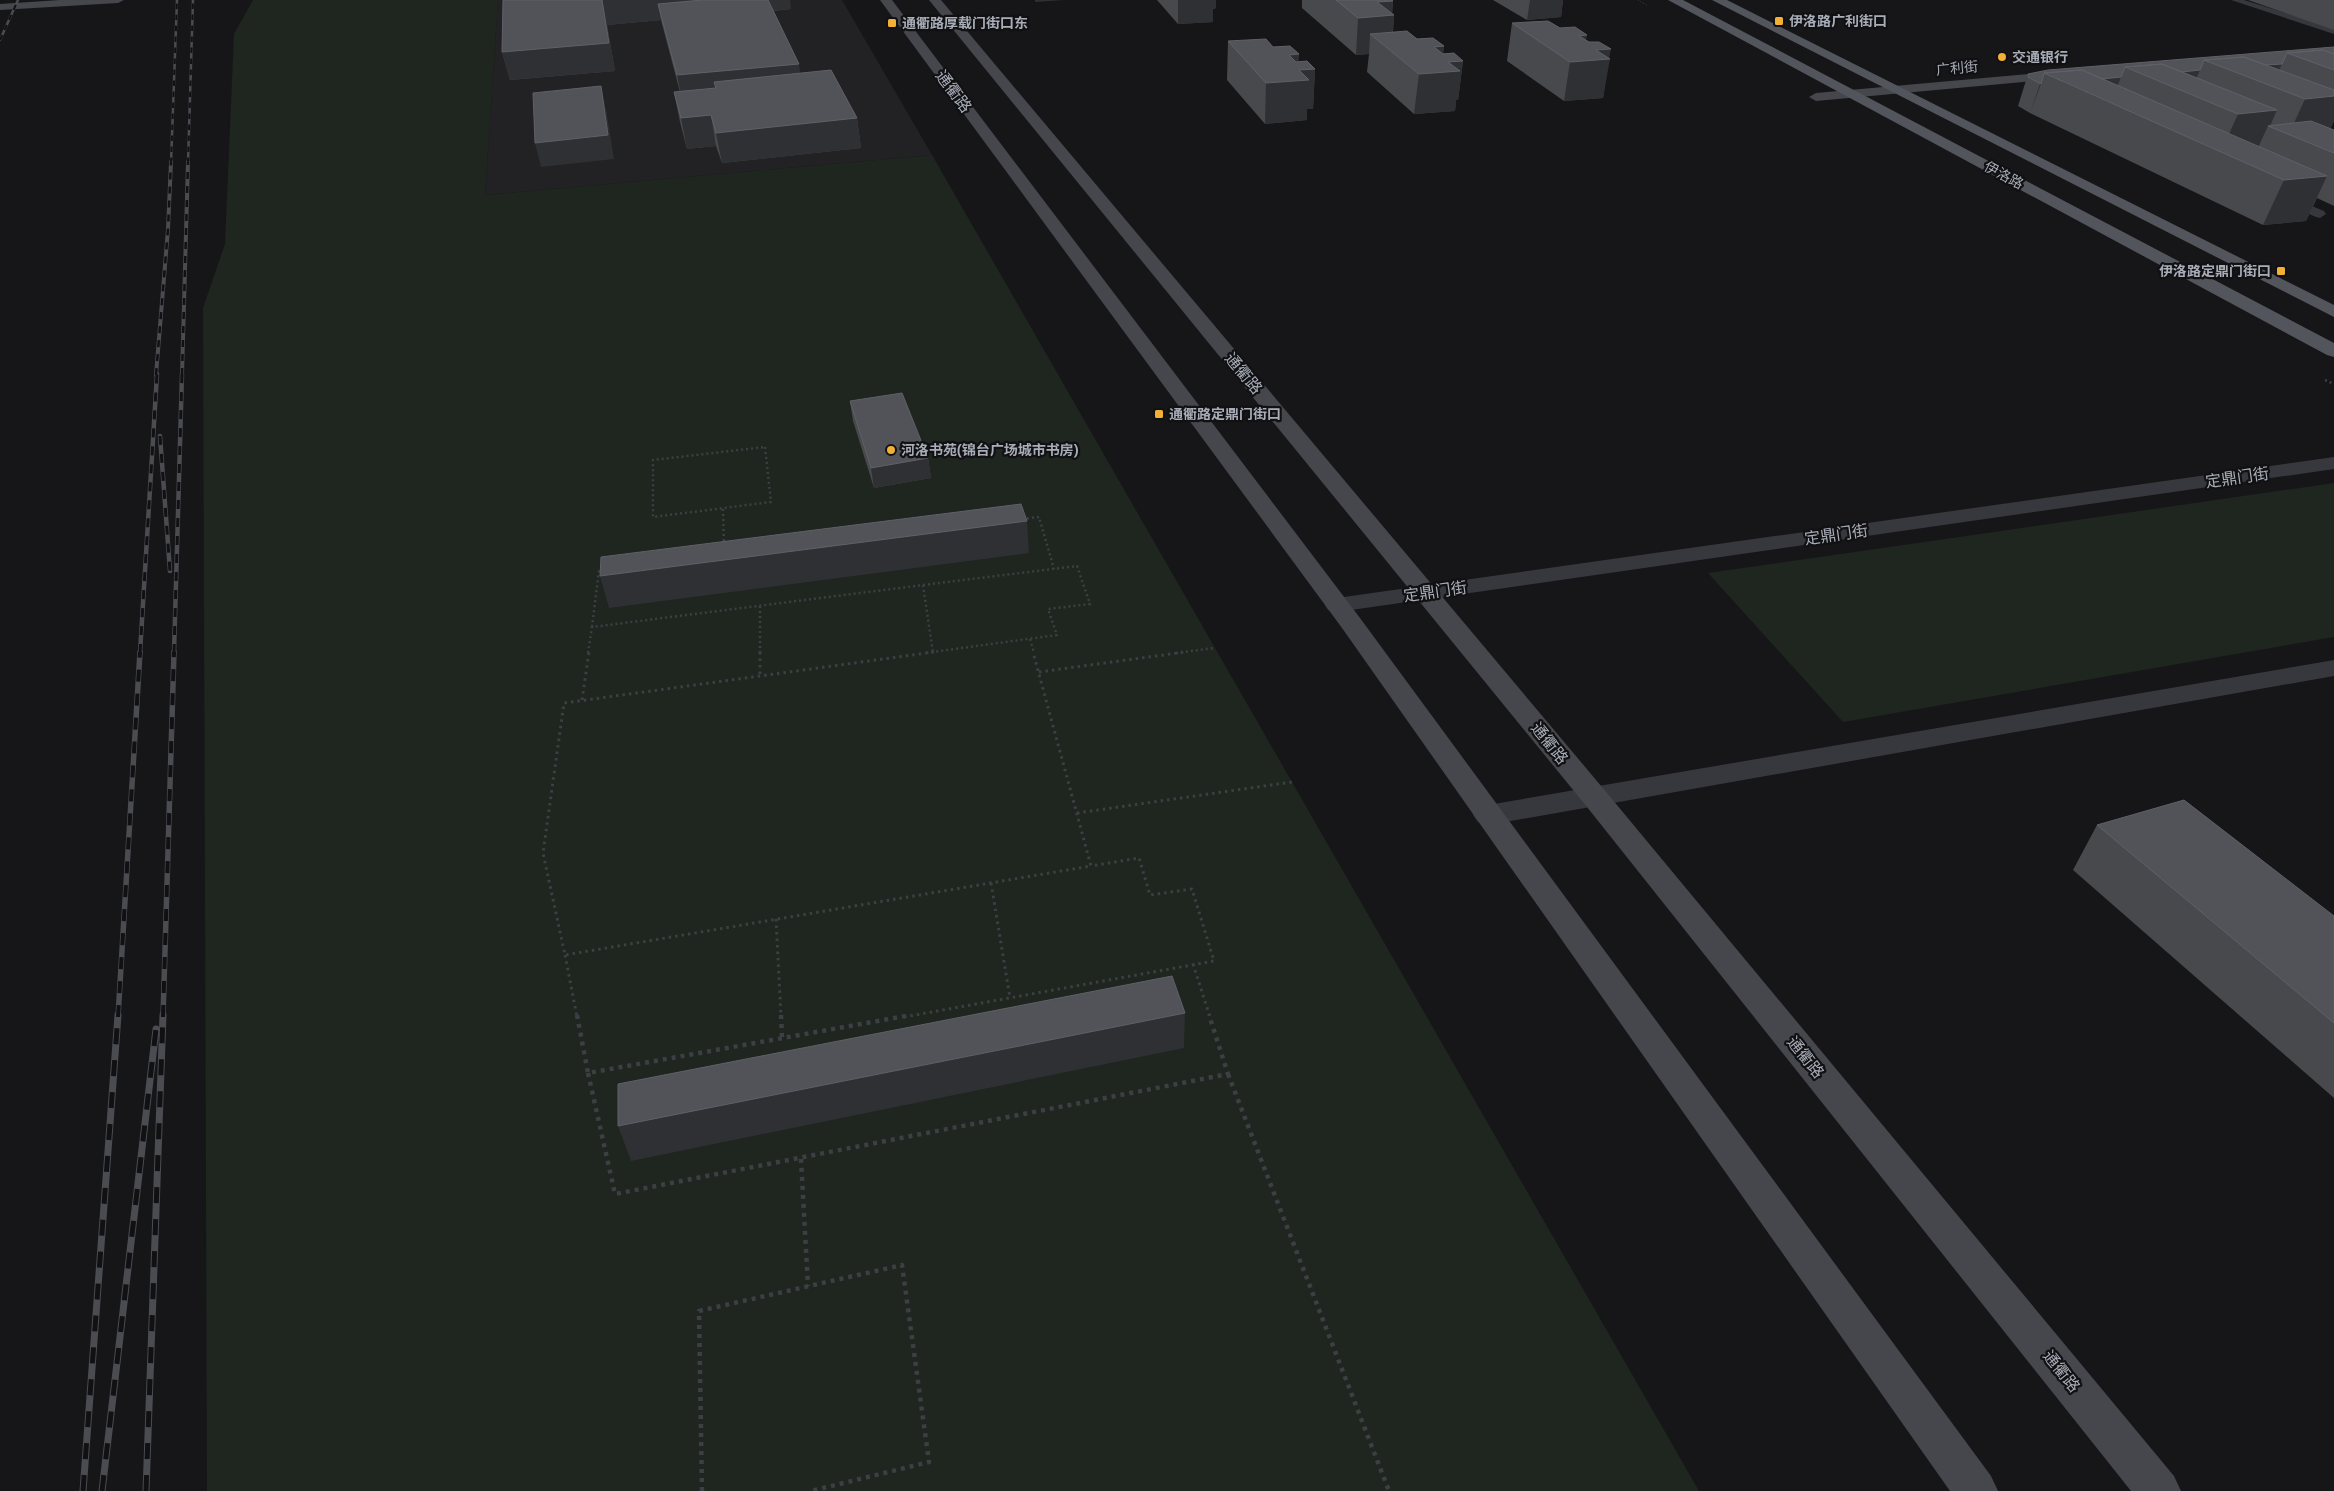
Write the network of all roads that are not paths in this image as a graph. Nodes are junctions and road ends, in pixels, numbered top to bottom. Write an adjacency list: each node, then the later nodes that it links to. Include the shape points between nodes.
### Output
1 (118, 0): 7 (street)
2 (886, 0): 21 (street, 通衢路)
3 (935, 0): 20 (street, 通衢路)
4 (1674, 0): 10 (main road, 伊洛路)
5 (1718, 0): 9 (main road, 伊洛路)
6 (2234, 0): 8 (lane)
7 (0, 7)
8 (2334, 31)
9 (1897, 89): 10 (street, 广利街); 12 (main road, 伊洛路); 12 (street, 广利街, via 2078,78)
10 (1851, 93): 11 (street, 广利街); 13 (main road, 伊洛路)
11 (1816, 97)
12 (1914, 97): 13 (street, 广利街); 17 (main road, 伊洛路)
13 (1866, 102): 14 (street, 广利街); 18 (main road, 伊洛路)
14 (1829, 105)
15 (2275, 194): 16 (lane)
16 (2320, 214)
17 (2334, 312)
18 (2334, 351)
19 (2334, 463): 20 (street, 定鼎门街)
20 (1426, 592): 21 (street, 定鼎门街); 23 (street, 通衢路)
21 (1337, 605): 24 (street, 通衢路)
22 (2334, 668): 23 (street)
23 (1594, 797): 24 (street); 26 (street, 通衢路)
24 (1488, 815): 25 (street, 通衢路)
25 (1976, 1491)
26 (2159, 1491)

